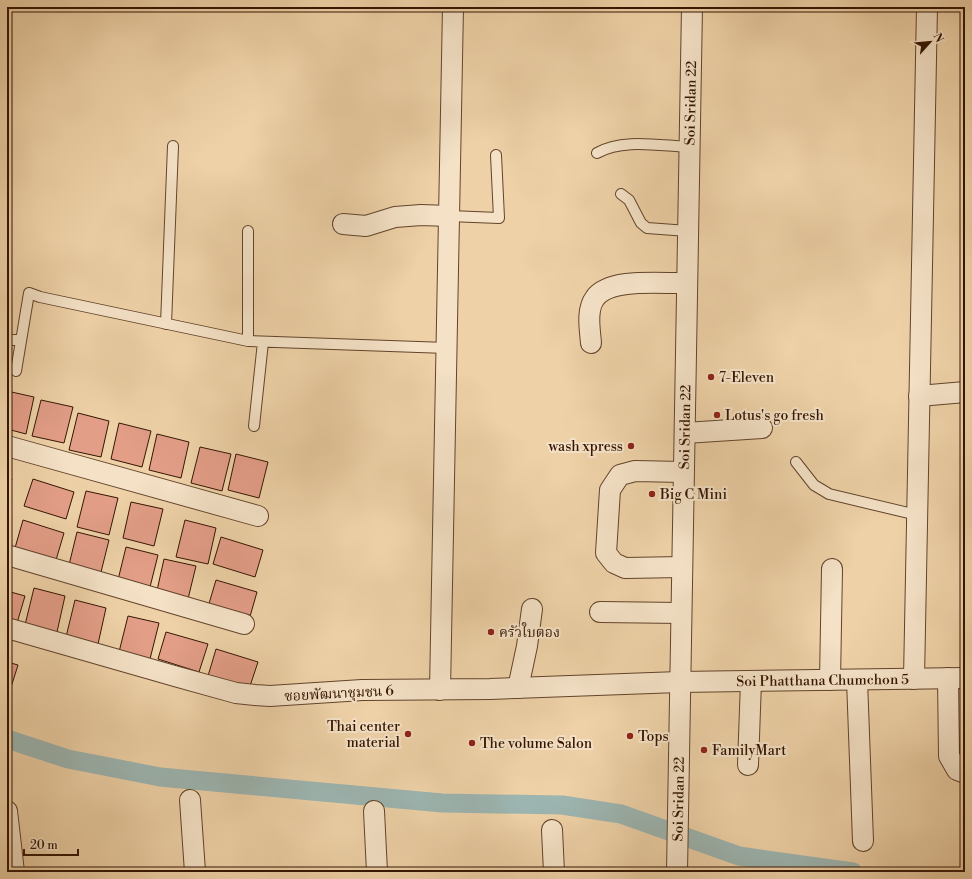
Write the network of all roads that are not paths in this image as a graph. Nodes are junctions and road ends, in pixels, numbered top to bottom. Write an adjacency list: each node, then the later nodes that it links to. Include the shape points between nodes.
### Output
1 (453, 7): 9 (street)
2 (692, 7): 5 (street, Soi Sridan 22)
3 (927, 7): 23 (street)
4 (173, 146): 14 (lane)
5 (690, 147): 6 (lane, via 620,145 606,148); 12 (street, Soi Sridan 22)
6 (596, 154)
7 (496, 155): 9 (lane, via 499,218)
8 (621, 194): 12 (lane, via 629,200 641,223 647,228)
9 (449, 216): 10 (street, via 421,215 395,218 366,226); 20 (street)
10 (343, 224)
11 (248, 231): 17 (lane)
12 (688, 231): 13 (street, Soi Sridan 22)
13 (687, 283): 19 (street, via 621,284 604,289 594,298 589,320); 26 (street, Soi Sridan 22)
14 (166, 324): 16 (lane, via 40,297 29,292); 17 (lane)
15 (7, 340): 16 (lane)
16 (21, 340): 21 (lane)
17 (248, 341): 18 (lane)
18 (262, 342): 20 (lane); 24 (lane)
19 (591, 343)
20 (447, 348): 47 (street)
21 (16, 371)
22 (965, 392): 23 (street)
23 (919, 396): 30 (street)
24 (254, 426)
25 (762, 428): 26 (street)
26 (685, 433): 29 (street, Soi Sridan 22)
27 (7, 446): 31 (street)
28 (796, 462): 30 (lane, via 814,485 829,494)
29 (683, 472): 33 (street, Soi Sridan 22); 33 (street, via 635,470 620,475 610,490 606,553 614,563 625,568)
30 (917, 515): 41 (street)
31 (258, 516)
32 (7, 555): 38 (street)
33 (682, 567): 37 (street, Soi Sridan 22)
34 (832, 569): 42 (street)
35 (532, 609): 46 (street)
36 (600, 612): 37 (street)
37 (681, 613): 45 (street, Soi Sridan 22)
38 (244, 624)
39 (7, 628): 47 (street, ซอยพัฒนาชุมชน 6, via 236,693 270,696 362,690)
40 (956, 678): 41 (street, Soi Phatthana Chumchon 5); 49 (street, via 949,756 956,770)
41 (914, 679): 43 (street, Soi Phatthana Chumchon 5)
42 (830, 680): 43 (street, Soi Phatthana Chumchon 5); 44 (street, Soi Phatthana Chumchon 5)
43 (857, 680): 54 (street)
44 (751, 681): 45 (street, Soi Phatthana Chumchon 5); 48 (street)
45 (679, 682): 46 (street, ซอยพัฒนาชุมชน 6); 55 (street, Soi Sridan 22)
46 (518, 688): 47 (street, ซอยพัฒนาชุมชน 6)
47 (440, 690)
48 (748, 765)
49 (965, 773)
50 (190, 800): 57 (street)
51 (7, 811): 56 (street)
52 (374, 811): 58 (street)
53 (552, 830): 59 (street)
54 (863, 841)
55 (677, 863)
56 (14, 872)
57 (195, 872)
58 (377, 872)
59 (554, 872)

